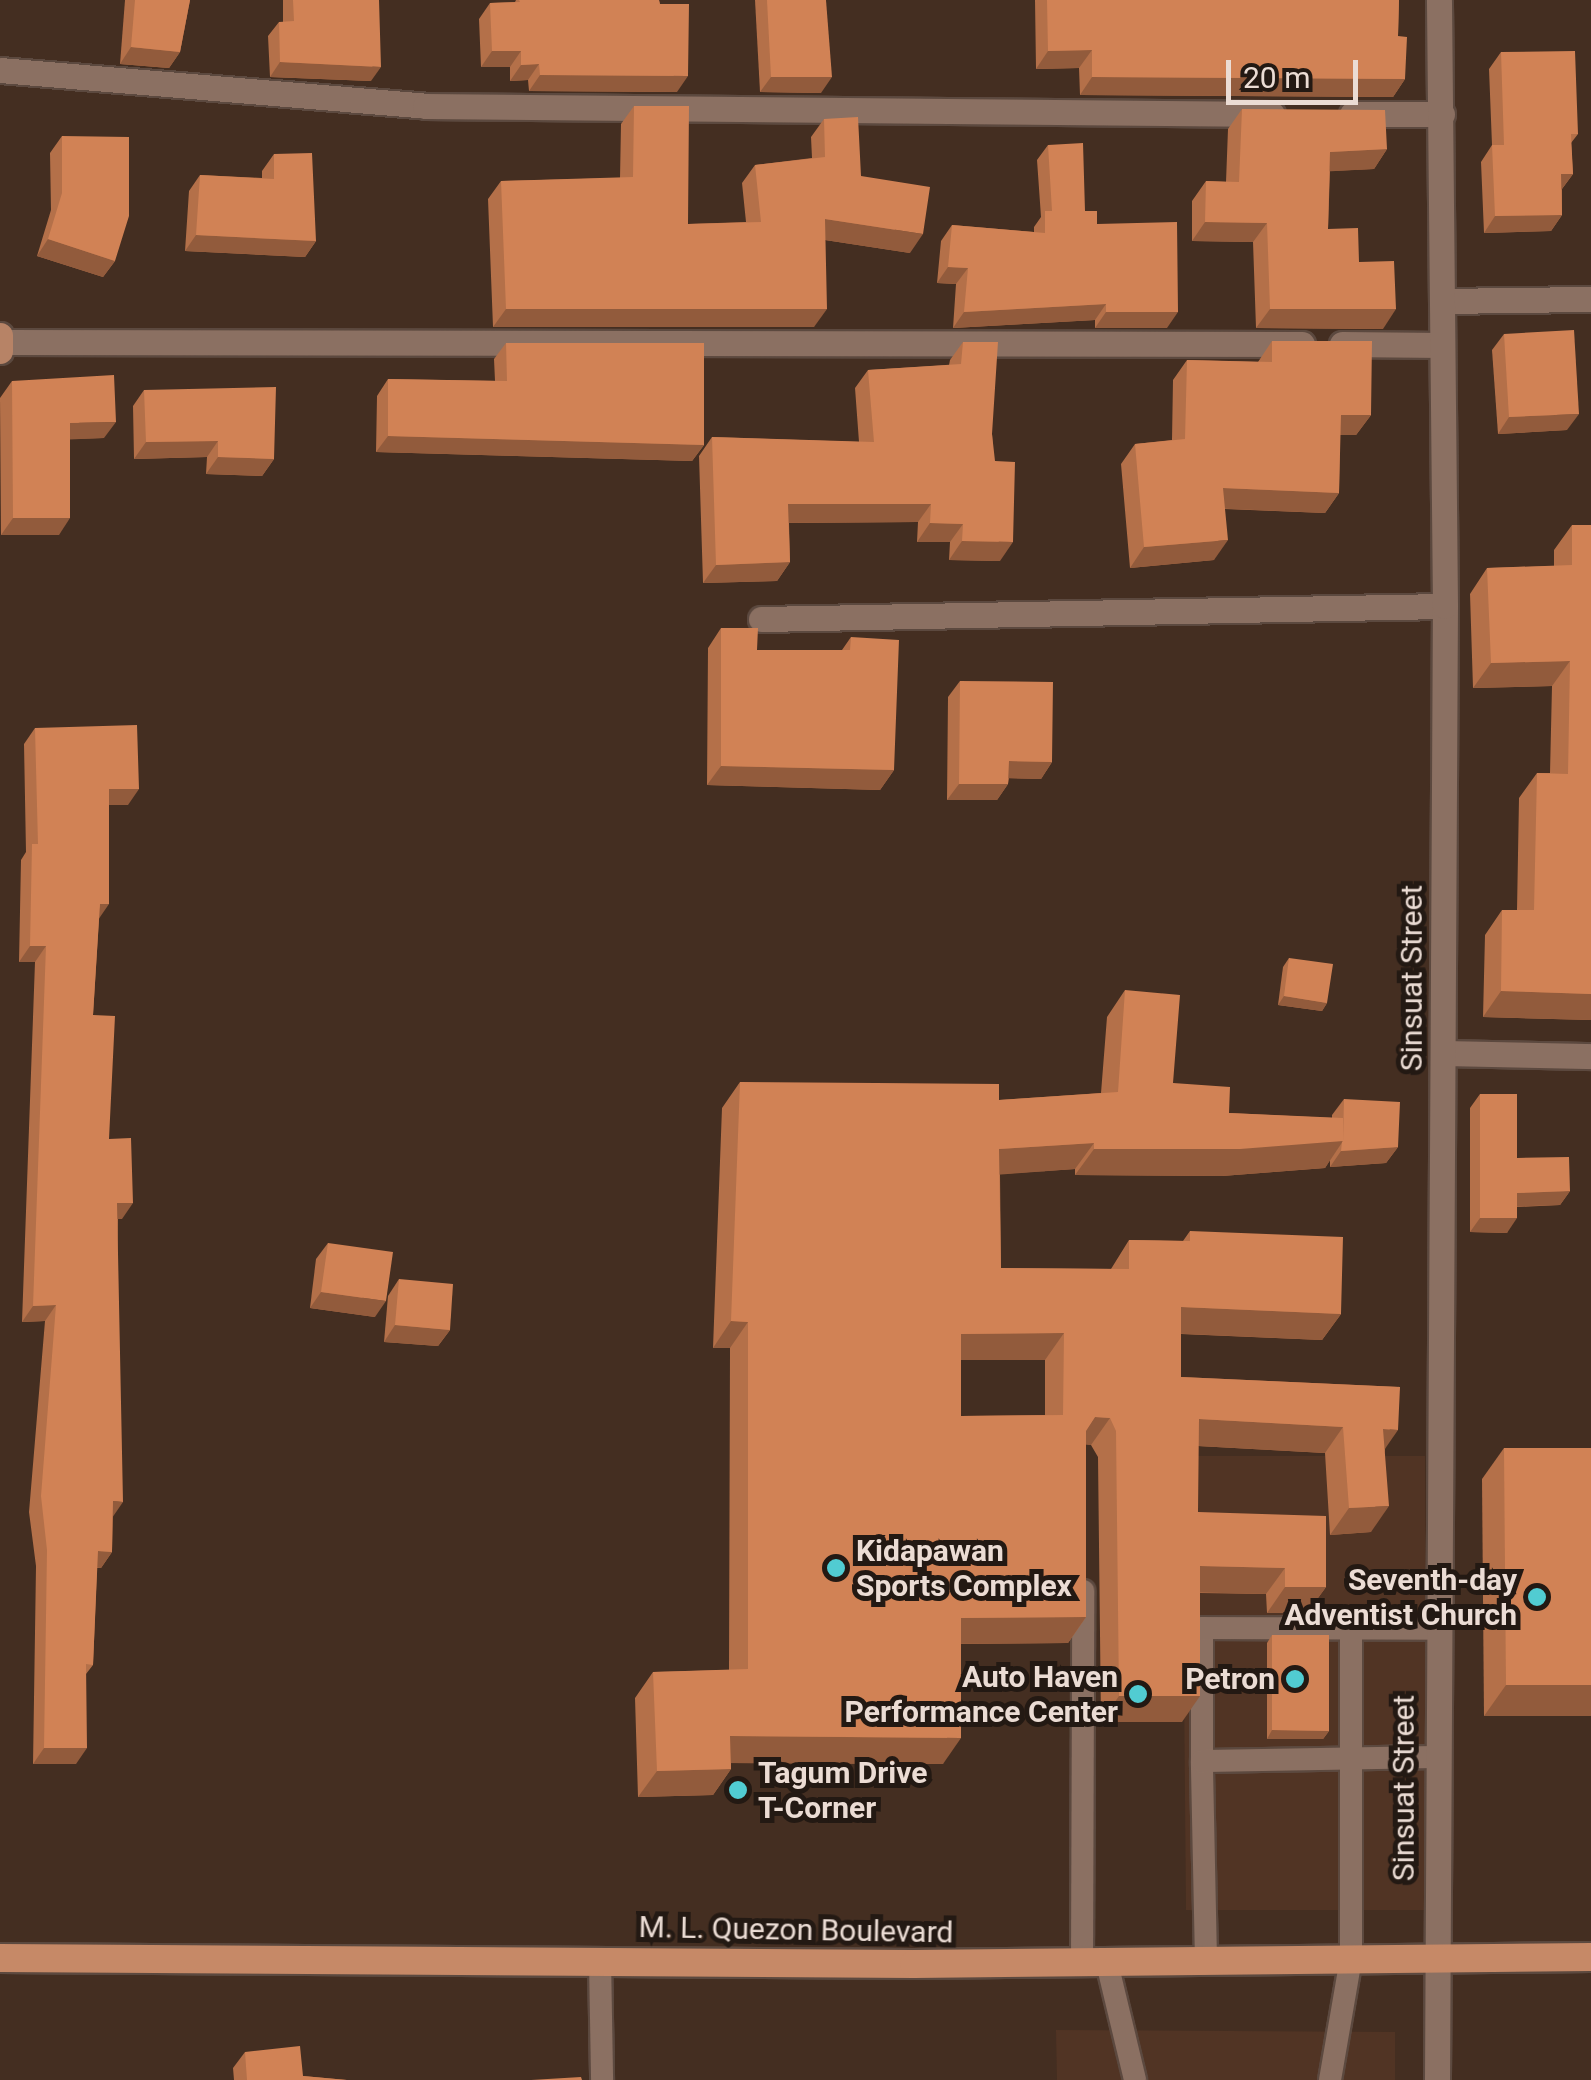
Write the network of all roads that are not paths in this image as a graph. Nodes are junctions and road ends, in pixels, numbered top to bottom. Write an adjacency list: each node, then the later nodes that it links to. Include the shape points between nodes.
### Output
1 (1439, 0): 3 (street, Sinsuat Street)
2 (0, 70): 3 (street, via 425,106)
3 (1442, 114): 5 (street, Sinsuat Street)
4 (1591, 299): 5 (street)
5 (1442, 300): 7 (street, Sinsuat Street)
6 (0, 339): 7 (street); 8 (main road)
7 (1442, 344): 9 (street, Sinsuat Street)
8 (0, 351)
9 (1445, 606): 10 (street); 11 (street, Sinsuat Street)
10 (761, 618)
11 (1445, 1053): 12 (street); 15 (street, Sinsuat Street)
12 (1591, 1056)
13 (1082, 1556): 25 (lane)
14 (1351, 1628): 15 (lane); 17 (lane); 18 (lane, via 1202,1628)
15 (1435, 1628): 16 (street, Sinsuat Street)
16 (1438, 1758): 17 (lane); 19 (street, Sinsuat Street)
17 (1348, 1759): 18 (lane); 21 (lane)
18 (1202, 1761): 24 (lane)
19 (1436, 1957): 21 (highway, M. L. Quezon Boulevard); 22 (highway, M. L. Quezon Boulevard); 29 (street, Sinsuat Street)
20 (0, 1958): 23 (highway, M. L. Quezon Boulevard)
21 (1351, 1958): 24 (highway, M. L. Quezon Boulevard); 28 (lane)
22 (1591, 1958)
23 (600, 1960): 25 (highway, M. L. Quezon Boulevard); 26 (lane)
24 (1206, 1960): 25 (highway, M. L. Quezon Boulevard)
25 (1094, 1963): 27 (lane)
26 (602, 2080)
27 (1135, 2080)
28 (1330, 2080)
29 (1437, 2080)

